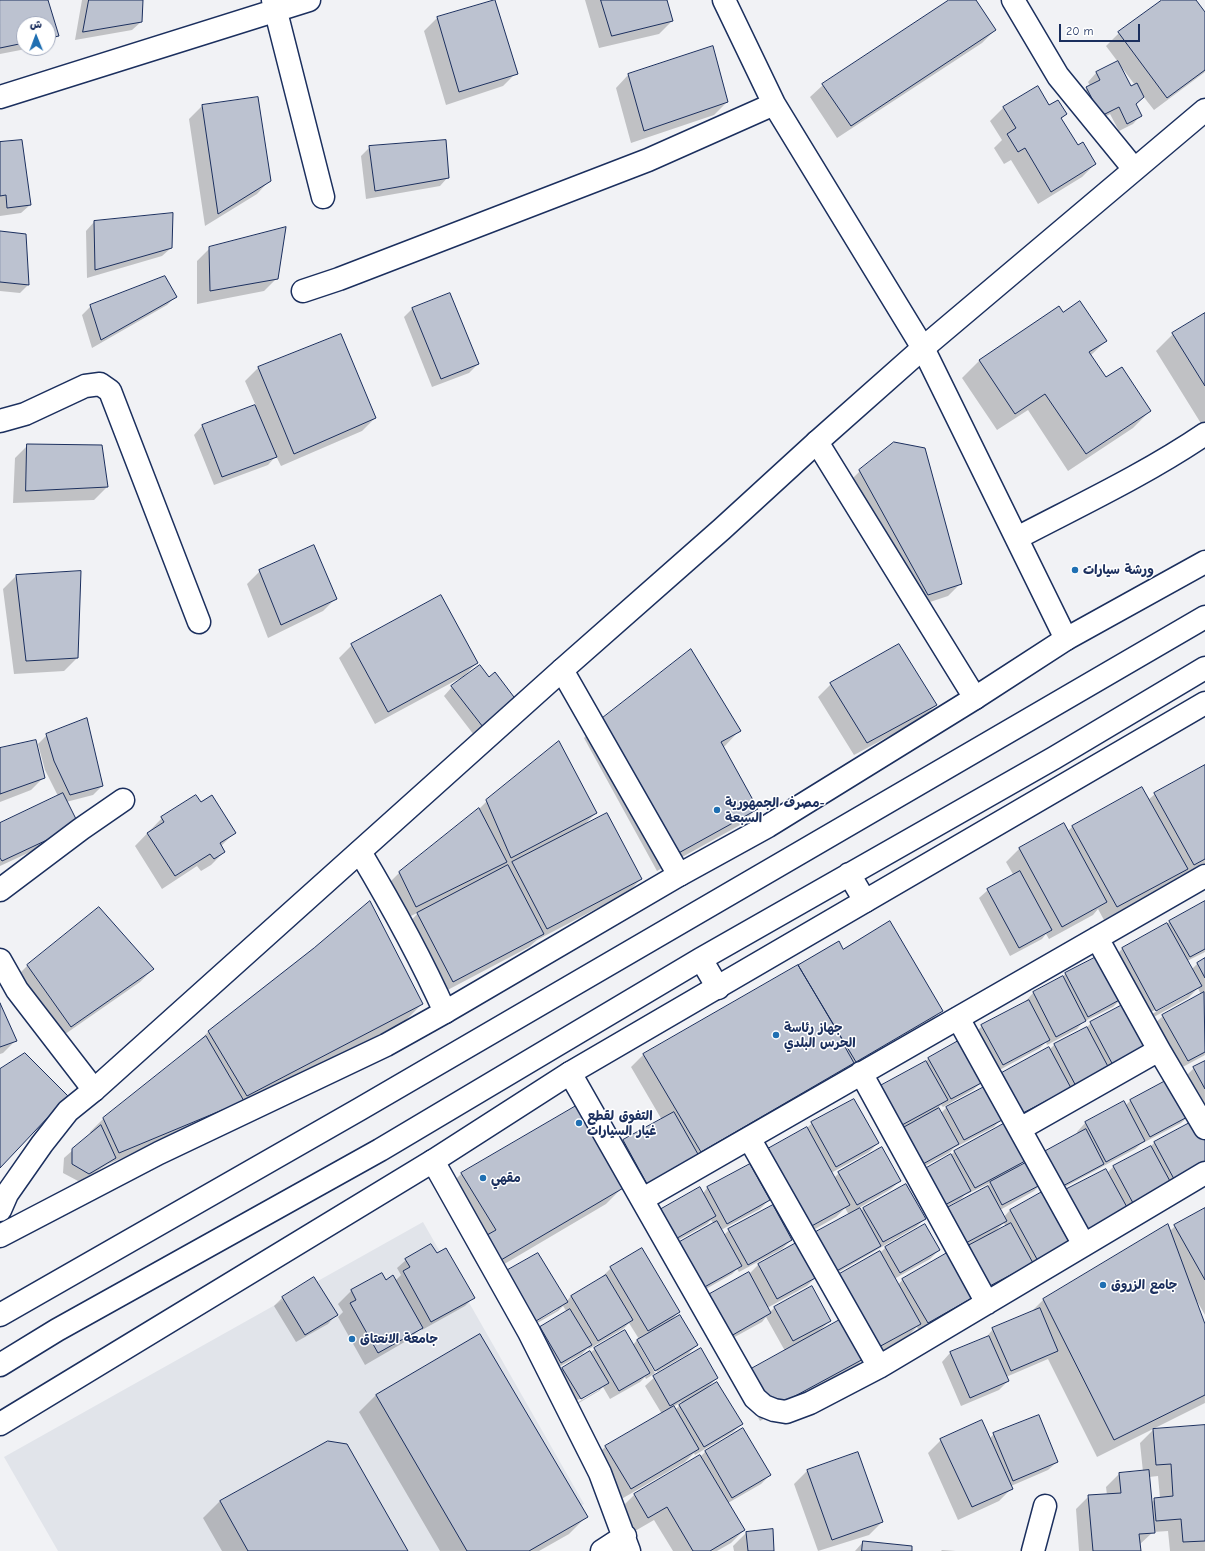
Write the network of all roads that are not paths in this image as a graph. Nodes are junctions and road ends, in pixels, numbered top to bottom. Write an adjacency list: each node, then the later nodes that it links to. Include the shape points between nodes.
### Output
1 (309, 0): 4 (main road)
2 (724, 0): 6 (main road)
3 (1013, 0): 8 (main road, via 1058,76)
4 (274, 6): 5 (main road); 9 (main road)
5 (0, 97)
6 (774, 104): 10 (main road, via 648,160 346,277); 11 (main road)
7 (1205, 110): 8 (main road)
8 (1134, 169): 11 (main road)
9 (323, 197)
10 (303, 291)
11 (923, 348): 14 (main road); 15 (main road)
12 (0, 421): 18 (main road, via 25,414 85,386 100,384 110,391)
13 (1205, 434): 15 (main road, via 1093,499)
14 (817, 442): 21 (main road); 22 (main road)
15 (1017, 538): 19 (main road)
16 (1205, 562): 19 (main road)
17 (1205, 617): 51 (main road, via 360,1109)
18 (199, 622)
19 (1066, 639): 22 (main road)
20 (1205, 668): 26 (main road, via 1054,758)
21 (562, 670): 25 (main road); 27 (main road)
22 (975, 698): 27 (main road, via 768,826)
23 (1205, 703): 30 (main road)
24 (124, 800): 29 (main road)
25 (360, 852): 35 (main road, via 411,940); 40 (main road)
26 (849, 874): 30 (main road); 32 (main road)
27 (679, 875): 35 (main road)
28 (1205, 876): 31 (main road)
29 (0, 890)
30 (865, 901): 34 (main road)
31 (1097, 938): 36 (main road); 37 (main road)
32 (701, 959): 34 (main road); 52 (main road, via 380,1150 57,1330)
33 (0, 960): 40 (main road, via 17,990)
34 (718, 988): 38 (main road)
35 (445, 1012): 48 (main road, via 386,1045 159,1153)
36 (958, 1018): 39 (main road); 42 (main road)
37 (1159, 1050): 41 (main road); 42 (main road)
38 (570, 1073): 44 (main road); 46 (main road)
39 (861, 1073): 43 (main road); 50 (main road)
40 (94, 1090): 47 (main road, via 68,1111 42,1144 7,1194)
41 (1205, 1128)
42 (1020, 1129): 49 (main road)
43 (749, 1138): 46 (main road); 53 (main road)
44 (433, 1160): 54 (main road); 56 (main road, via 529,1332 600,1473)
45 (1205, 1173): 49 (main road)
46 (643, 1199): 53 (main road, via 755,1398 764,1406 786,1412 799,1408)
47 (0, 1210)
48 (0, 1236)
49 (1084, 1245): 50 (main road)
50 (987, 1303): 53 (main road)
51 (0, 1315)
52 (0, 1365)
53 (879, 1367)
54 (0, 1424)
55 (1045, 1506): 58 (main road)
56 (627, 1544): 57 (main road)
57 (602, 1551)
58 (1033, 1551)

